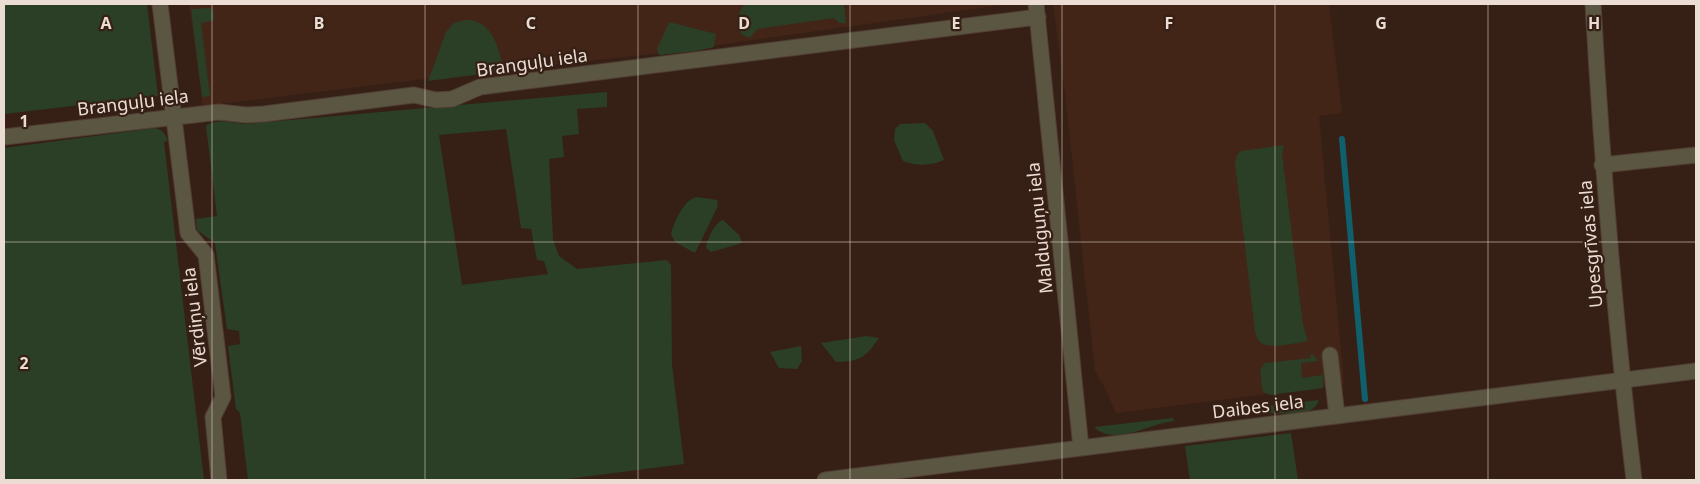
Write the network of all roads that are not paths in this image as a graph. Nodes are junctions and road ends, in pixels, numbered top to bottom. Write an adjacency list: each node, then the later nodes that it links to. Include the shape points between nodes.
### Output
1 (160, 4): 4 (street, Vērdiņu iela)
2 (1593, 4): 7 (street, Upesgrīvas iela)
3 (1037, 11): 4 (street, Branguļu iela, via 480,87 444,100 414,95 264,114 219,112); 12 (street, Malduguņu iela)
4 (174, 117): 5 (street, Branguļu iela); 14 (street, Vērdiņu iela, via 188,233 206,255 224,397 213,417)
5 (4, 137)
6 (1696, 155): 7 (street)
7 (1602, 165): 10 (street, Upesgrīvas iela)
8 (1330, 355): 11 (street)
9 (1696, 371): 10 (street, Daibes iela)
10 (1622, 381): 11 (street, Daibes iela); 16 (street, Upesgrīvas iela)
11 (1337, 416): 12 (street, Daibes iela)
12 (1081, 448): 13 (street, Daibes iela)
13 (935, 473): 15 (street, Daibes iela)
14 (219, 480)
15 (825, 480)
16 (1634, 480)

